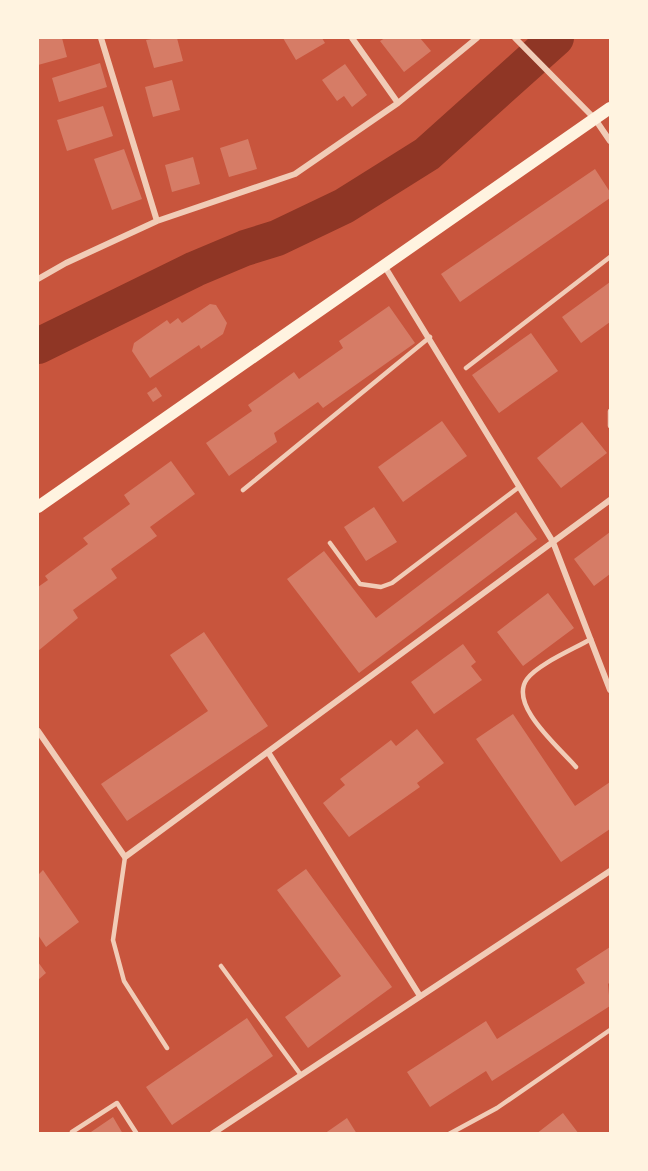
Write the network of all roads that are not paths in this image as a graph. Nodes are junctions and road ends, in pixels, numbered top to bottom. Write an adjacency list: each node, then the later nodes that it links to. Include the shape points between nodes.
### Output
1 (101, 38): 9 (street)
2 (352, 38): 5 (street)
3 (477, 38): 5 (street)
4 (515, 38): 7 (street)
5 (398, 103): 9 (street, via 295,174)
6 (610, 108): 7 (main road)
7 (595, 119): 8 (street); 11 (main road)
8 (610, 141)
9 (157, 221): 12 (street)
10 (610, 257): 14 (lane)
11 (385, 267): 13 (street); 20 (main road)
12 (38, 279)
13 (430, 337): 17 (street); 18 (lane)
14 (466, 368)
15 (610, 411): 16 (lane)
16 (610, 426)
17 (519, 487): 21 (street); 22 (lane, via 392,583 381,587 360,584)
18 (243, 490)
19 (610, 500): 21 (street)
20 (38, 507)
21 (553, 542): 23 (street); 26 (street)
22 (330, 543)
23 (591, 639): 24 (street); 27 (lane, via 540,669 528,678 522,690 524,708)
24 (610, 690)
25 (38, 731): 28 (street)
26 (268, 752): 28 (street); 31 (street)
27 (576, 766)
28 (125, 857): 33 (lane, via 113,940 124,981)
29 (610, 871): 31 (street)
30 (221, 966): 34 (lane)
31 (420, 996): 34 (street)
32 (610, 1030): 38 (lane, via 497,1108)
33 (167, 1048)
34 (301, 1075): 37 (street)
35 (72, 1132): 36 (lane, via 117,1103)
36 (137, 1134)
37 (212, 1134)
38 (449, 1134)

